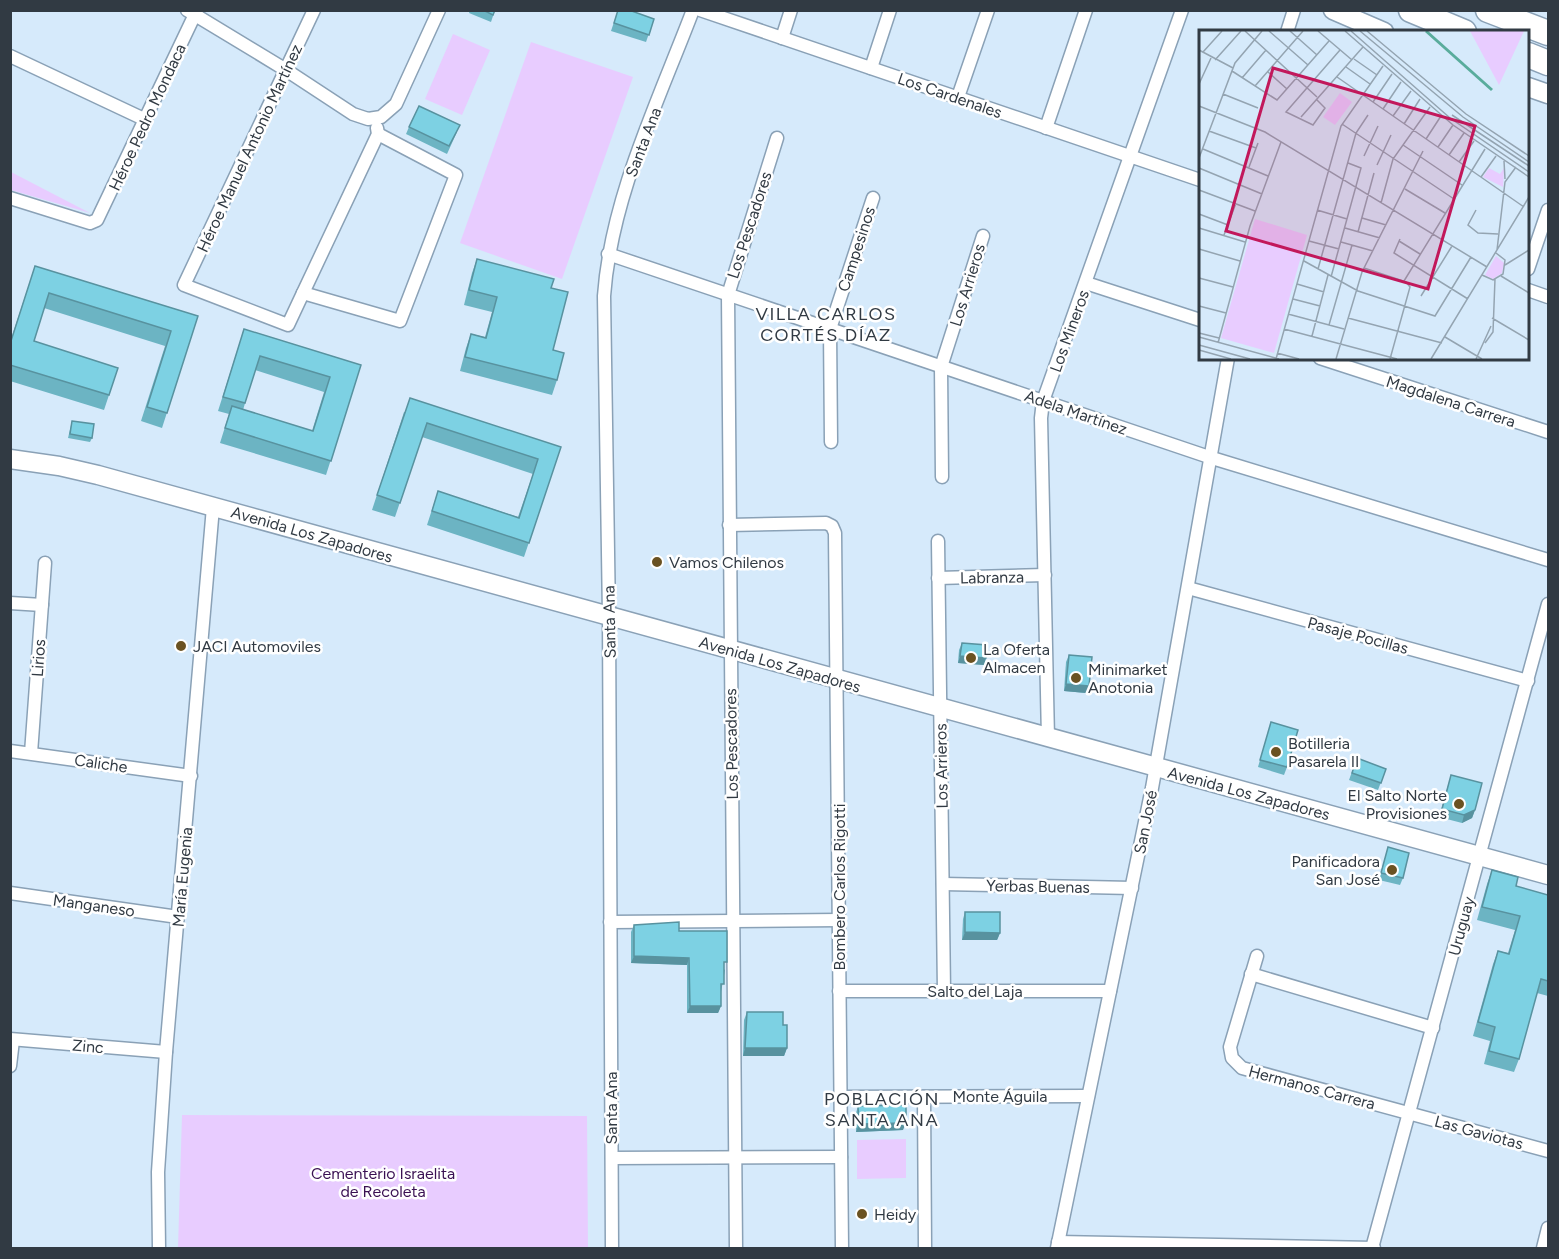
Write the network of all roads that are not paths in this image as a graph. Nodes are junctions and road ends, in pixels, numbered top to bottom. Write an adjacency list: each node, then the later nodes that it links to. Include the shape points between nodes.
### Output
1 (314, 10): 24 (street, Héroe Manuel Antonio Martínez)
2 (439, 10): 28 (street, via 396,104)
3 (693, 10): 39 (street, Santa Ana, via 617,211)
4 (700, 10): 19 (street, Los Cardenales)
5 (792, 10): 19 (street)
6 (890, 10): 23 (street)
7 (988, 10): 27 (street)
8 (1086, 10): 30 (street)
9 (1182, 10): 33 (street, Los Mineros)
10 (1294, 10): 15 (street)
11 (1333, 10): 16 (main road)
12 (1411, 10): 17 (highway)
13 (1488, 10): 18 (highway)
14 (193, 12): 24 (street); 29 (street, Héroe Pedro Mondaca)
15 (1288, 30)
16 (1379, 30)
17 (1459, 30)
18 (1548, 33)
19 (782, 38): 23 (street, Los Cardenales)
20 (10, 56): 29 (street)
21 (1529, 56): 22 (highway)
22 (1548, 63)
23 (871, 68): 27 (street, Los Cardenales)
24 (286, 69): 28 (street, via 353,114); 43 (street, Héroe Manuel Antonio Martínez, via 184,285 288,325)
25 (1529, 88): 26 (main road)
26 (1548, 94)
27 (957, 98): 30 (street, Los Cardenales)
28 (375, 118): 31 (street)
29 (146, 120): 35 (street, Héroe Pedro Mondaca, via 94,222)
30 (1046, 128): 33 (street, Los Cardenales)
31 (378, 134): 43 (street); 43 (street, via 456,175 400,321)
32 (777, 138): 44 (street, Los Pescadores)
33 (1130, 156): 34 (street, Los Cardenales); 41 (street, Los Mineros)
34 (1199, 180)
35 (10, 198)
36 (873, 198): 47 (street, Campesinos)
37 (1548, 210): 40 (street)
38 (982, 236): 50 (street, Los Arrieros)
39 (608, 254): 44 (street, Adela Martínez); 68 (street, Santa Ana, via 604,296)
40 (1529, 263)
41 (1086, 284): 46 (street); 51 (street, Los Mineros)
42 (1529, 291): 45 (street)
43 (303, 293)
44 (728, 295): 47 (street, Adela Martínez); 58 (street, Los Pescadores)
45 (1548, 297)
46 (1199, 320)
47 (830, 329): 50 (street, Adela Martínez); 53 (street, Campesinos)
48 (1228, 360): 54 (street, San José)
49 (1326, 360): 52 (street, Magdalena Carrera)
50 (941, 367): 51 (street, Adela Martínez); 56 (street, Los Arrieros)
51 (1043, 401): 54 (street, Adela Martínez); 62 (street, Los Mineros)
52 (1548, 432)
53 (831, 442)
54 (1212, 458): 60 (street, Adela Martínez); 64 (street, San José)
55 (10, 459): 57 (main road, Avenida Los Zapadores, via 79,470)
56 (942, 477)
57 (213, 507): 68 (main road, Avenida Los Zapadores); 77 (street, María Eugenia)
58 (729, 525): 69 (street, Los Pescadores); 70 (street, Bombero Carlos Rigotti, via 832,526)
59 (938, 541): 63 (street, Los Arrieros)
60 (1548, 560)
61 (45, 563): 67 (street, Lirios)
62 (1045, 575): 63 (street, Labranza); 73 (street, Los Mineros)
63 (938, 578): 72 (street, Los Arrieros)
64 (1188, 588): 71 (street, Pasaje Pocillas); 76 (street, San José)
65 (10, 603): 67 (street)
66 (1548, 604): 71 (street, Uruguay)
67 (42, 605): 75 (street, Lirios)
68 (609, 616): 69 (main road, Avenida Los Zapadores); 86 (street, Santa Ana)
69 (730, 650): 70 (main road, Avenida Los Zapadores); 85 (street, Los Pescadores)
70 (837, 680): 72 (main road, Avenida Los Zapadores); 84 (street, Bombero Carlos Rigotti)
71 (1528, 681): 78 (street, Uruguay)
72 (940, 709): 73 (main road, Avenida Los Zapadores); 80 (street, Los Arrieros)
73 (1048, 738): 76 (main road, Avenida Los Zapadores)
74 (10, 751): 75 (street, Caliche)
75 (31, 753): 77 (street, Caliche)
76 (1155, 767): 78 (main road, Avenida Los Zapadores); 81 (street, San José)
77 (191, 776): 83 (street, María Eugenia)
78 (1481, 856): 79 (main road, Avenida Los Zapadores); 92 (street, Uruguay)
79 (1548, 875)
80 (943, 884): 81 (street, Yerbas Buenas); 90 (street, Los Arrieros)
81 (1132, 888): 91 (street, San José)
82 (10, 892): 83 (street, Manganeso)
83 (178, 917): 94 (street, María Eugenia)
84 (839, 920): 85 (street); 89 (street, Bombero Carlos Rigotti)
85 (733, 921): 86 (street); 101 (street, Los Pescadores)
86 (610, 922): 103 (street, Santa Ana)
87 (1257, 956): 88 (street, Hermanos Carrera)
88 (1251, 974): 92 (street); 99 (street, Hermanos Carrera, via 1230,1047 1236,1064)
89 (839, 991): 90 (street, Salto del Laja); 98 (street, Bombero Carlos Rigotti)
90 (944, 991): 91 (street, Salto del Laja)
91 (1110, 991): 97 (street, San José)
92 (1433, 1028): 99 (street, Uruguay)
93 (12, 1039): 94 (street, Zinc); 95 (street)
94 (166, 1052): 106 (street, María Eugenia, via 159,1155)
95 (10, 1066)
96 (924, 1096): 97 (street, Monte Águila); 98 (street, Monte Águila); 110 (street)
97 (1088, 1096): 105 (street, San José)
98 (840, 1097): 102 (street, Bombero Carlos Rigotti)
99 (1409, 1113): 100 (street, Las Gaviotas); 111 (street, Uruguay)
100 (1548, 1151)
101 (735, 1157): 102 (street); 103 (street); 108 (street, Los Pescadores)
102 (841, 1157): 109 (street, Bombero Carlos Rigotti)
103 (612, 1158): 107 (street, Santa Ana)
104 (1548, 1228): 112 (street)
105 (1058, 1245): 111 (street)
106 (159, 1248)
107 (612, 1248)
108 (736, 1248)
109 (842, 1248)
110 (925, 1248)
111 (1373, 1248)
112 (1543, 1248)

